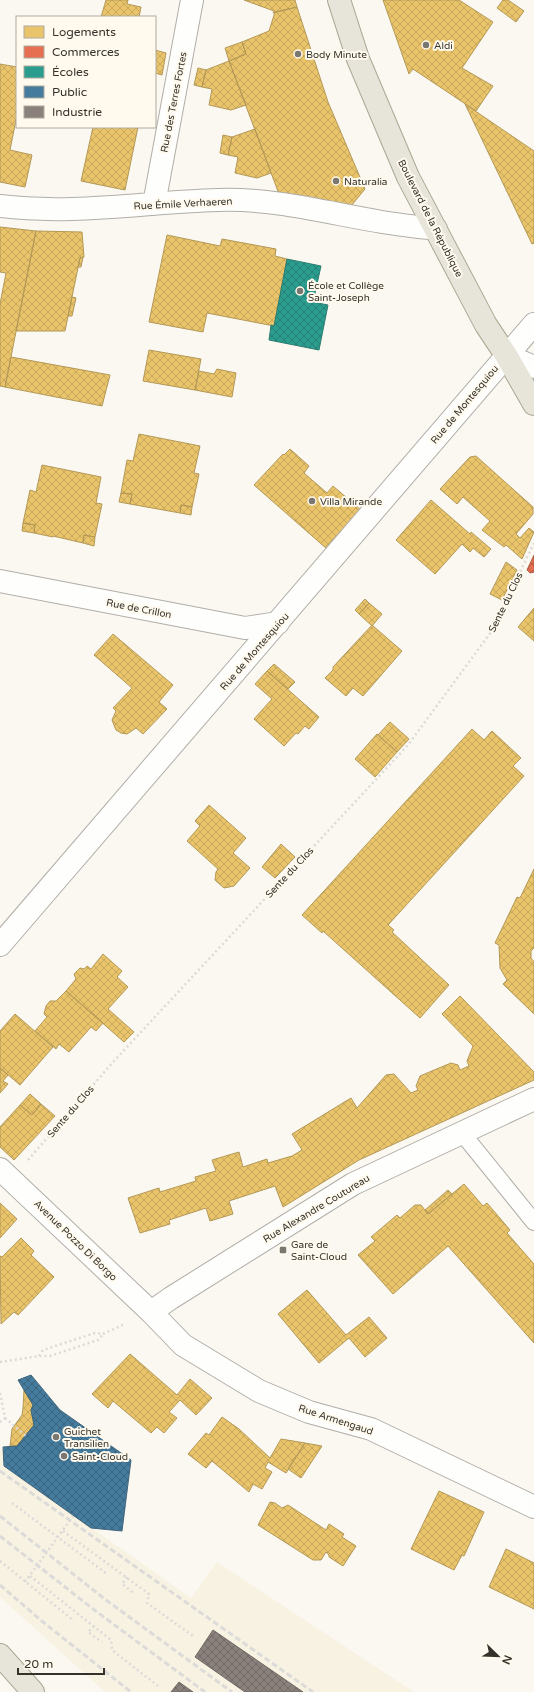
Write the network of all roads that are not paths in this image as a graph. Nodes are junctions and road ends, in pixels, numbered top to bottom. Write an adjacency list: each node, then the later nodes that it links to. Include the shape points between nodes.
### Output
1 (192, 0): 3 (street, Rue des Terres Fortes)
2 (339, 0): 5 (main road, Boulevard de la République, via 358,59 377,106 408,178)
3 (154, 204): 4 (street, Rue Émile Verhaeren, via 85,209); 5 (street, Rue Émile Verhaeren, via 250,201)
4 (0, 206)
5 (436, 229): 7 (main road, Boulevard de la République, via 486,325)
6 (534, 324): 7 (street, Rue de Montesquiou)
7 (506, 355): 8 (street); 9 (main road, Boulevard de la République); 11 (street, Rue de Montesquiou)
8 (534, 367)
9 (534, 404)
10 (0, 581): 11 (street, Rue de Crillon, via 245,628)
11 (278, 623): 12 (street, Rue de Montesquiou)
12 (0, 945)
13 (534, 1099): 14 (street, Rue Alexandre Coutureau)
14 (462, 1133): 16 (lane); 17 (street, Rue Alexandre Coutureau, via 353,1184 177,1293)
15 (6, 1174): 17 (street, Avenue Pozzo Di Borgo)
16 (534, 1222)
17 (151, 1312): 18 (street, Rue Armengaud, via 183,1346 259,1391 309,1412 371,1429)
18 (534, 1507)
19 (0, 1655): 20 (main road)
20 (33, 1692)

